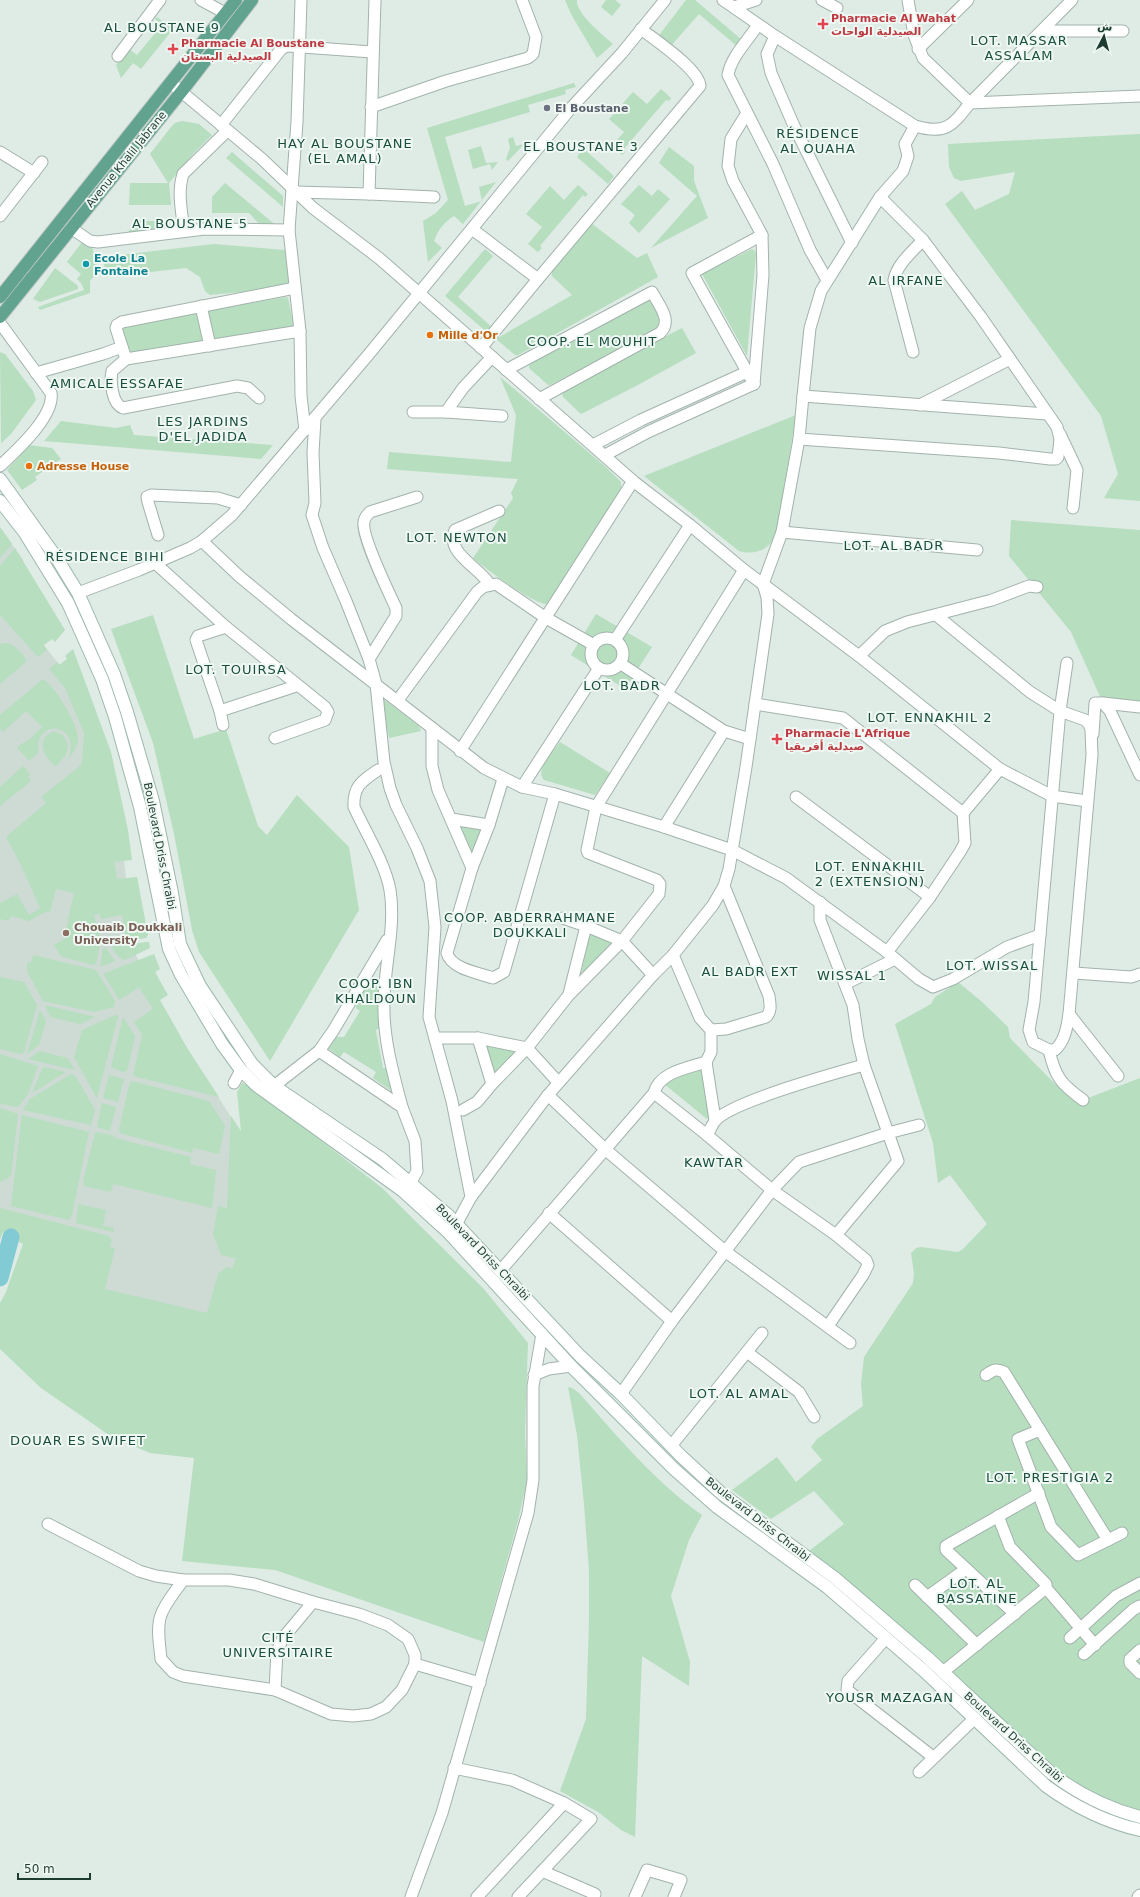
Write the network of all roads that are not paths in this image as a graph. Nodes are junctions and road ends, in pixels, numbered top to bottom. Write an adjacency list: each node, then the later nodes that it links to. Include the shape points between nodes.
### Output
1 (160, 0): 26 (street)
2 (201, 0): 17 (street)
3 (236, 0): 17 (main road, Avenue Khalil Jabrane)
4 (252, 0): 28 (main road, Avenue Khalil Jabrane)
5 (301, 0): 23 (street)
6 (375, 0): 25 (street)
7 (522, 0): 31 (street, via 536,37 533,54 528,58 446,81)
8 (665, 0): 19 (street)
9 (723, 0): 15 (street)
10 (756, 0): 15 (street)
11 (822, 0): 16 (street)
12 (908, 0): 24 (street)
13 (968, 0): 24 (street)
14 (1072, 0): 20 (street)
15 (734, 7): 18 (street)
16 (837, 8)
17 (225, 13): 27 (main road, Avenue Khalil Jabrane)
18 (758, 24): 22 (street); 32 (street, via 729,68 728,75)
19 (641, 28): 44 (street, via 622,53 571,108); 50 (street, via 687,66 698,77 700,86)
20 (1042, 31): 21 (street); 30 (street)
21 (1123, 31)
22 (775, 36): 33 (street); 49 (street, via 767,54 771,73 794,126)
23 (300, 48): 25 (street); 34 (street, via 282,48); 38 (street)
24 (918, 49): 30 (street, via 927,63)
25 (372, 52): 31 (street)
26 (118, 56)
27 (171, 83): 28 (street); 54 (main road, Avenue Khalil Jabrane)
28 (182, 91): 34 (street); 43 (main road, Avenue Khalil Jabrane)
29 (1140, 96): 30 (street)
30 (970, 103): 33 (street, via 960,116 944,129 937,131)
31 (371, 107): 39 (street)
32 (747, 113): 47 (street, via 731,139 728,166 733,181); 51 (street, via 773,164 810,250)
33 (915, 126): 41 (street, via 905,144 908,156 903,171)
34 (224, 128): 38 (street); 46 (street, via 183,174 180,195)
35 (0, 152): 37 (street)
36 (42, 162): 37 (street)
37 (34, 173): 42 (street)
38 (294, 190): 39 (street); 45 (street); 53 (street)
39 (370, 194): 40 (street)
40 (434, 197)
41 (880, 197): 48 (street); 49 (street)
42 (0, 216)
43 (71, 228): 46 (street, via 90,241 98,242); 56 (main road, Avenue Khalil Jabrane)
44 (472, 229): 50 (street); 53 (street)
45 (289, 230): 46 (street, via 222,228); 52 (street)
46 (184, 231)
47 (762, 235): 68 (street, via 692,273); 69 (street, via 763,275)
48 (923, 240): 62 (street, via 895,272 894,280); 65 (street)
49 (852, 243): 51 (street)
50 (538, 279): 61 (street)
51 (827, 280): 70 (street, via 820,291 810,328)
52 (295, 288): 55 (street); 58 (street)
53 (418, 292): 61 (street); 78 (street)
54 (0, 297)
55 (201, 306): 59 (street); 60 (street, via 122,322 116,328)
56 (0, 317)
57 (0, 323): 67 (street)
58 (300, 331): 59 (street); 80 (street, via 301,396)
59 (210, 346): 64 (street)
60 (122, 347): 64 (street); 67 (street)
61 (482, 348): 63 (street)
62 (913, 352)
63 (492, 357): 66 (street); 75 (street, via 463,388)
64 (126, 359): 71 (street, via 116,366 111,375 118,407 237,386 248,388)
65 (1010, 359): 73 (street); 76 (street)
66 (506, 370): 72 (street); 72 (street, via 652,292 665,318 666,324 660,333)
67 (36, 372): 86 (street, via 51,393 51,405 27,439)
68 (747, 372): 69 (street); 79 (street)
69 (754, 384): 81 (street)
70 (803, 396): 73 (street); 83 (street)
71 (259, 398)
72 (539, 399): 84 (street)
73 (920, 405): 76 (street)
74 (413, 412): 75 (street)
75 (446, 412): 77 (street)
76 (1047, 414): 82 (street)
77 (502, 416)
78 (315, 419): 80 (street); 111 (street, via 315,504 312,515)
79 (641, 420): 81 (street); 84 (street)
80 (305, 430): 91 (street)
81 (648, 432): 85 (street)
82 (1059, 432): 83 (street, via 1060,448 1056,458); 92 (street, via 1076,470)
83 (799, 439): 95 (street)
84 (593, 446): 85 (street)
85 (605, 454): 88 (street)
86 (0, 466)
87 (0, 480): 104 (main road, Boulevard Driss Chraibi)
88 (633, 481): 94 (street); 106 (street)
89 (417, 497): 111 (street, via 370,512 363,523 370,547 396,608 396,616)
90 (0, 501): 173 (main road, Boulevard Driss Chraibi, via 25,533 68,602 102,679 140,806 169,950 222,1044)
91 (241, 505): 96 (street, via 218,498 151,495 147,498); 97 (street)
92 (1073, 508)
93 (499, 511): 102 (street, via 455,530 453,535 461,557)
94 (690, 525): 100 (street); 108 (street)
95 (782, 532): 98 (street); 101 (street)
96 (158, 535)
97 (202, 541): 99 (street); 115 (street, via 291,619)
98 (977, 550)
99 (155, 563): 104 (street); 107 (street)
100 (744, 570): 101 (street); 117 (street)
101 (763, 584): 110 (street); 120 (street, via 768,614)
102 (490, 585): 106 (street, via 496,584); 118 (street, via 477,592)
103 (1037, 587): 105 (street, via 1029,586 992,600)
104 (78, 592): 178 (main road, Boulevard Driss Chraibi, via 114,674 141,758 157,822 180,944 200,986 239,1047)
105 (936, 615): 110 (street, via 907,622 885,631); 123 (street, via 1030,692)
106 (546, 618): 109 (street); 130 (street)
107 (226, 627): 116 (street); 122 (street, via 198,636 196,640)
108 (615, 640): 109 (street, via 606,638); 113 (street, via 624,651)
109 (594, 645): 114 (street, via 592,660)
110 (859, 656): 131 (street)
111 (369, 659): 115 (street)
112 (1067, 663): 123 (street)
113 (621, 664): 114 (street, via 613,670); 117 (street)
114 (599, 668): 135 (street)
115 (376, 684): 118 (street); 166 (street, via 384,762 390,788 430,881 435,927 429,1017)
116 (296, 686): 122 (street); 127 (street, via 325,707 327,716 325,720)
117 (667, 693): 126 (street); 140 (street)
118 (398, 700): 125 (street)
119 (1099, 703): 121 (street); 129 (street); 133 (street, via 1110,711)
120 (755, 704): 128 (street); 141 (street, via 843,718)
121 (1140, 707)
122 (220, 711): 124 (street)
123 (1060, 711): 129 (street, via 1085,720 1089,724); 138 (street)
124 (223, 725)
125 (432, 728): 130 (street); 142 (street, via 432,766 438,790)
126 (724, 731): 128 (street); 144 (street)
127 (275, 738)
128 (750, 739): 145 (street)
129 (1093, 742): 139 (street)
130 (460, 751): 134 (street)
131 (1000, 769): 138 (street); 141 (street)
132 (378, 770): 152 (street, via 362,781 356,790 354,807 390,891)
133 (1140, 775)
134 (503, 779): 135 (street); 143 (street)
135 (522, 787): 136 (street)
136 (555, 794): 140 (street); 146 (street, via 504,972 493,978 455,964 447,953)
137 (796, 796): 148 (street)
138 (1052, 796): 139 (street); 153 (street)
139 (1087, 801): 158 (street)
140 (596, 807): 144 (street); 154 (street, via 588,853 657,880 660,884 659,894)
141 (963, 813): 148 (street, via 965,843)
142 (451, 819): 143 (street); 146 (street)
143 (489, 825): 146 (street)
144 (664, 827): 145 (street)
145 (732, 850): 147 (street); 149 (street, via 786,878)
146 (472, 868)
147 (724, 886): 155 (street, via 714,906); 165 (street, via 769,996 770,1011 766,1017 726,1030)
148 (930, 897): 156 (street)
149 (820, 902): 156 (street); 162 (street, via 820,920)
150 (563, 918): 151 (street)
151 (586, 926): 154 (street); 163 (street)
152 (389, 935): 157 (street); 161 (street)
153 (1040, 935): 156 (street, via 1007,947 933,987); 169 (street, via 1029,1030 1033,1042)
154 (622, 941): 160 (street); 163 (street)
155 (673, 955): 160 (street); 165 (street, via 700,1018)
156 (891, 956): 162 (street)
157 (368, 972): 161 (street); 170 (street)
158 (1074, 973): 159 (street, via 1131,977); 164 (street)
159 (1140, 974)
160 (653, 976): 175 (street)
161 (385, 978): 182 (street, via 387,1044)
162 (845, 984): 172 (street, via 853,1005)
163 (568, 996): 168 (street)
164 (1069, 1014): 169 (street, via 1060,1046 1055,1050); 174 (street)
165 (711, 1030): 171 (street, via 711,1052)
166 (435, 1038): 167 (street); 191 (street, via 452,1101)
167 (478, 1038): 168 (street); 177 (street)
168 (527, 1048): 175 (street); 177 (street)
169 (1049, 1050): 181 (street, via 1053,1069 1066,1088)
170 (319, 1051): 178 (street); 182 (street)
171 (706, 1062): 179 (street, via 666,1076 659,1081); 184 (street)
172 (864, 1065): 184 (street, via 734,1108); 186 (street)
173 (241, 1070): 176 (street); 194 (main road, Boulevard Driss Chraibi, via 256,1084 403,1191)
174 (1118, 1076)
175 (558, 1082): 180 (street)
176 (234, 1083)
177 (492, 1084): 183 (street, via 477,1102)
178 (274, 1086): 189 (main road, Boulevard Driss Chraibi, via 372,1152)
179 (654, 1093): 187 (street); 188 (street)
180 (548, 1095): 188 (street); 191 (street)
181 (1083, 1100)
182 (402, 1107): 189 (street, via 415,1141 417,1171)
183 (463, 1110)
184 (715, 1120): 187 (street)
185 (919, 1125): 186 (street)
186 (888, 1133): 190 (street, via 799,1162); 195 (street, via 898,1161)
187 (707, 1135): 190 (street)
188 (606, 1150): 192 (street); 196 (street)
189 (411, 1182): 193 (main road, Boulevard Driss Chraibi)
190 (772, 1190): 195 (street); 196 (street)
191 (471, 1197): 193 (street, via 463,1210)
192 (549, 1213): 197 (street); 198 (street)
193 (453, 1219): 194 (street); 197 (main road, Boulevard Driss Chraibi)
194 (444, 1229): 201 (main road, Boulevard Driss Chraibi)
195 (836, 1235): 199 (street, via 860,1254 868,1265)
196 (726, 1252): 198 (street); 199 (street)
197 (501, 1270): 207 (main road, Boulevard Driss Chraibi, via 580,1356)
198 (672, 1322): 207 (street)
199 (828, 1326): 202 (street)
200 (762, 1333): 203 (street)
201 (542, 1334): 204 (main road, Boulevard Driss Chraibi); 205 (street)
202 (850, 1343)
203 (747, 1352): 208 (street, via 799,1392); 210 (street)
204 (571, 1366): 205 (street, via 549,1369); 216 (main road, Boulevard Driss Chraibi, via 646,1442 718,1507)
205 (534, 1375): 237 (street, via 533,1480 528,1513)
206 (986, 1375): 209 (street, via 997,1369 1004,1372)
207 (621, 1394): 210 (main road, Boulevard Driss Chraibi)
208 (814, 1417)
209 (1040, 1430): 211 (street, via 1018,1438); 215 (street)
210 (671, 1446): 216 (main road, Boulevard Driss Chraibi, via 722,1494)
211 (1039, 1493): 212 (street); 215 (street, via 1051,1527 1078,1555)
212 (998, 1516): 217 (street, via 946,1546 946,1550); 222 (street, via 1010,1547 1046,1584)
213 (48, 1524): 218 (street, via 139,1571)
214 (1122, 1533): 215 (street)
215 (1108, 1540)
216 (809, 1566): 219 (main road, Boulevard Driss Chraibi)
217 (966, 1569): 223 (street); 226 (street)
218 (183, 1580): 224 (street, via 229,1580 254,1584); 238 (street, via 160,1616 161,1659 167,1667 183,1676)
219 (831, 1583): 228 (main road, Boulevard Driss Chraibi); 235 (main road, Boulevard Driss Chraibi)
220 (1140, 1583): 227 (street, via 1116,1596)
221 (915, 1585): 223 (street)
222 (1046, 1588): 226 (street); 227 (street)
223 (927, 1597): 230 (street)
224 (313, 1602): 234 (street, via 359,1614 388,1625 408,1639 415,1656); 238 (street, via 283,1638 277,1651)
225 (1140, 1606): 231 (street)
226 (1015, 1614): 230 (street)
227 (1081, 1629): 229 (street); 231 (street)
228 (886, 1638): 239 (main road, Boulevard Driss Chraibi); 240 (street, via 848,1681 847,1690)
229 (1070, 1638)
230 (977, 1645): 235 (street)
231 (1095, 1645): 233 (street)
232 (1140, 1650): 236 (street, via 1130,1659 1130,1663)
233 (1084, 1654)
234 (415, 1664): 237 (street); 238 (street, via 396,1697 386,1707 371,1714 331,1714)
235 (943, 1672): 244 (main road, Boulevard Driss Chraibi, via 1071,1789 1116,1811)
236 (1140, 1674)
237 (480, 1683): 241 (street)
238 (275, 1690)
239 (975, 1718): 240 (street); 245 (main road, Boulevard Driss Chraibi, via 1046,1786 1066,1801 1090,1813)
240 (933, 1757): 242 (street)
241 (454, 1768): 243 (street, via 512,1780); 248 (street, via 442,1813)
242 (919, 1772)
243 (564, 1803): 246 (street, via 591,1819); 249 (street)
244 (1140, 1817)
245 (1140, 1830)
246 (542, 1871): 247 (street); 250 (street)
247 (595, 1894)
248 (411, 1897)
249 (477, 1897)
250 (518, 1897)
251 (635, 1897): 252 (street, via 647,1870 681,1880)
252 (674, 1897)

